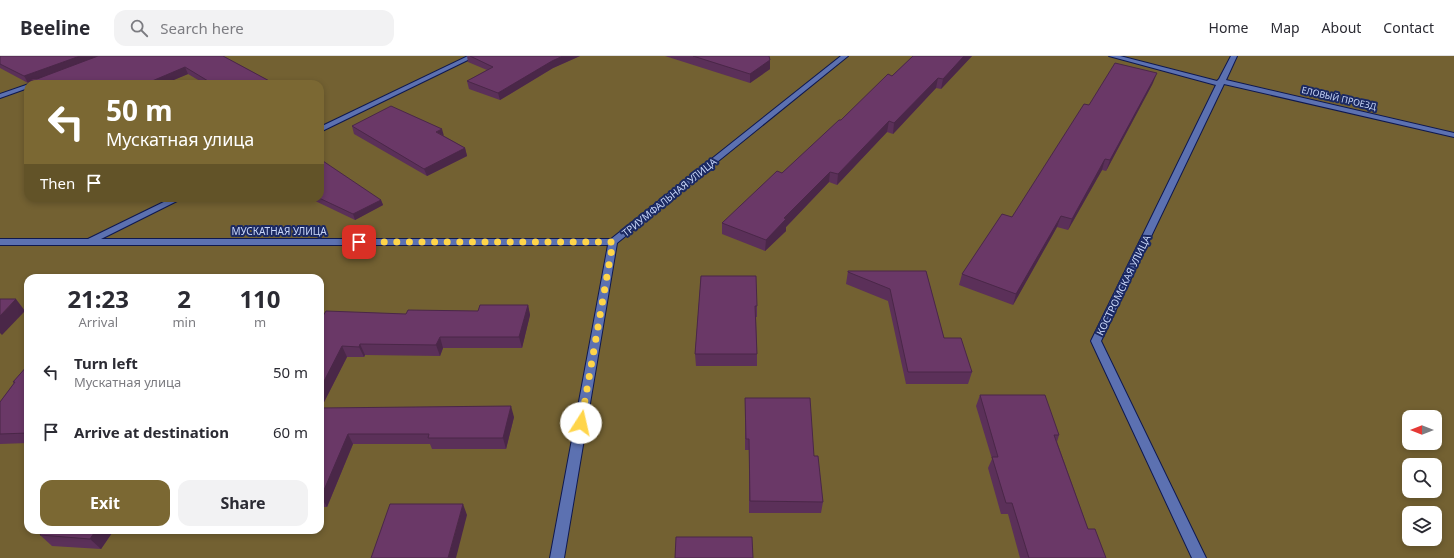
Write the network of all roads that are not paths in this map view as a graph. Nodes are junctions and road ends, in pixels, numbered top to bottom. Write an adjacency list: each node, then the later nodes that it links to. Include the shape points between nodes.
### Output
1 (474, 56): 8 (street)
2 (845, 56): 13 (street, ТРИУМФАЛЬНАЯ УЛИЦА)
3 (1112, 56): 5 (street, ЕЛОВЫЙ ПРОЕЗД)
4 (1234, 56): 5 (street, КОСТРОМСКАЯ УЛИЦА)
5 (1220, 83): 9 (street, ЕЛОВЫЙ ПРОЕЗД); 15 (street, КОСТРОМСКАЯ УЛИЦА, via 1096,341)
6 (24, 87): 7 (street)
7 (0, 96)
8 (324, 128)
9 (1454, 134)
10 (171, 202): 12 (street, МУСКАТНАЯ УЛИЦА)
11 (0, 242): 12 (street, МУСКАТНАЯ УЛИЦА)
12 (88, 242): 13 (street, МУСКАТНАЯ УЛИЦА)
13 (613, 242): 14 (street, ТРИУМФАЛЬНАЯ УЛИЦА)
14 (557, 558)
15 (1199, 558)

